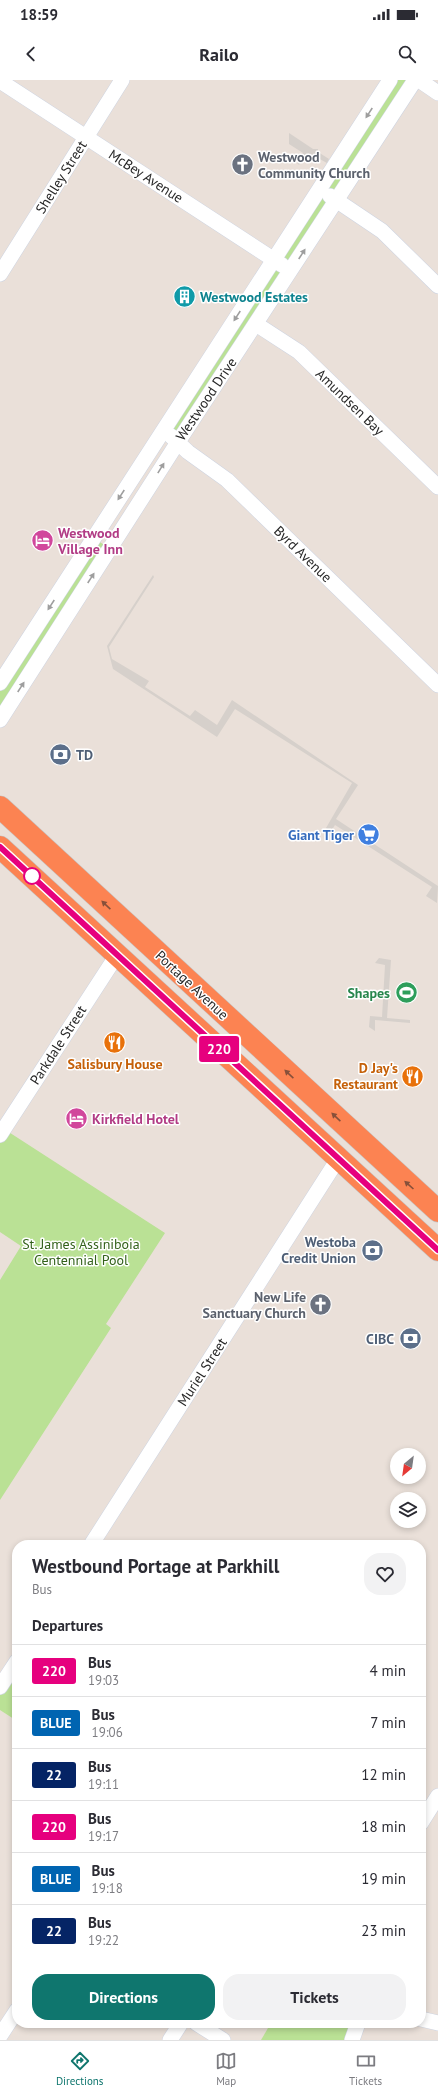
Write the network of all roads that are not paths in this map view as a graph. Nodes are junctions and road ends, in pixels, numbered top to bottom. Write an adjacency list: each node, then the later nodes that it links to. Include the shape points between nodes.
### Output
1 (122, 80): 7 (street, Shelley Street)
2 (390, 80): 8 (street, Westwood Drive, one-way to 8)
3 (415, 80): 9 (street, Westwood Drive)
4 (419, 80): 6 (street)
5 (0, 81): 7 (street, McBey Avenue)
6 (438, 93)
7 (86, 137): 10 (street, McBey Avenue); 12 (street, Shelley Street)
8 (320, 189): 9 (street); 10 (street, Westwood Drive)
9 (338, 201): 11 (street, Westwood Drive, one-way to 9); 13 (street, via 382,231)
10 (274, 259): 11 (street, McBey Avenue); 15 (street, Westwood Drive, one-way to 15)
11 (292, 271): 14 (street, Westwood Drive)
12 (0, 274)
13 (438, 286)
14 (256, 324): 16 (street, Westwood Drive); 17 (street, Amundsen Bay, via 299,352)
15 (163, 429): 16 (street, Byrd Avenue); 18 (street, Westwood Drive, one-way to 18)
16 (178, 442): 19 (street, Byrd Avenue, via 239,492); 20 (street, Westwood Drive, one-way to 16)
17 (438, 487)
18 (0, 683)
19 (438, 685)
20 (0, 720)
21 (0, 807): 26 (highway, Portage Avenue, one-way to 21)
22 (0, 847): 23 (highway, Portage Avenue)
23 (116, 955): 24 (street, Parkdale Street); 25 (highway, Portage Avenue)
24 (0, 1135)
25 (338, 1159): 27 (highway, Portage Avenue); 28 (street, Muriel Street)
26 (438, 1211)
27 (438, 1250)
28 (94, 1540)
29 (12, 1669): 30 (street)
30 (0, 1687)
31 (438, 1796): 32 (street)
32 (426, 1816)
33 (12, 2018): 39 (street)
34 (426, 2020): 35 (street)
35 (438, 2024)
36 (178, 2028): 40 (street)
37 (204, 2028): 41 (street)
38 (356, 2028): 42 (street)
39 (0, 2036)
40 (170, 2040)
41 (223, 2040)
42 (352, 2040)

